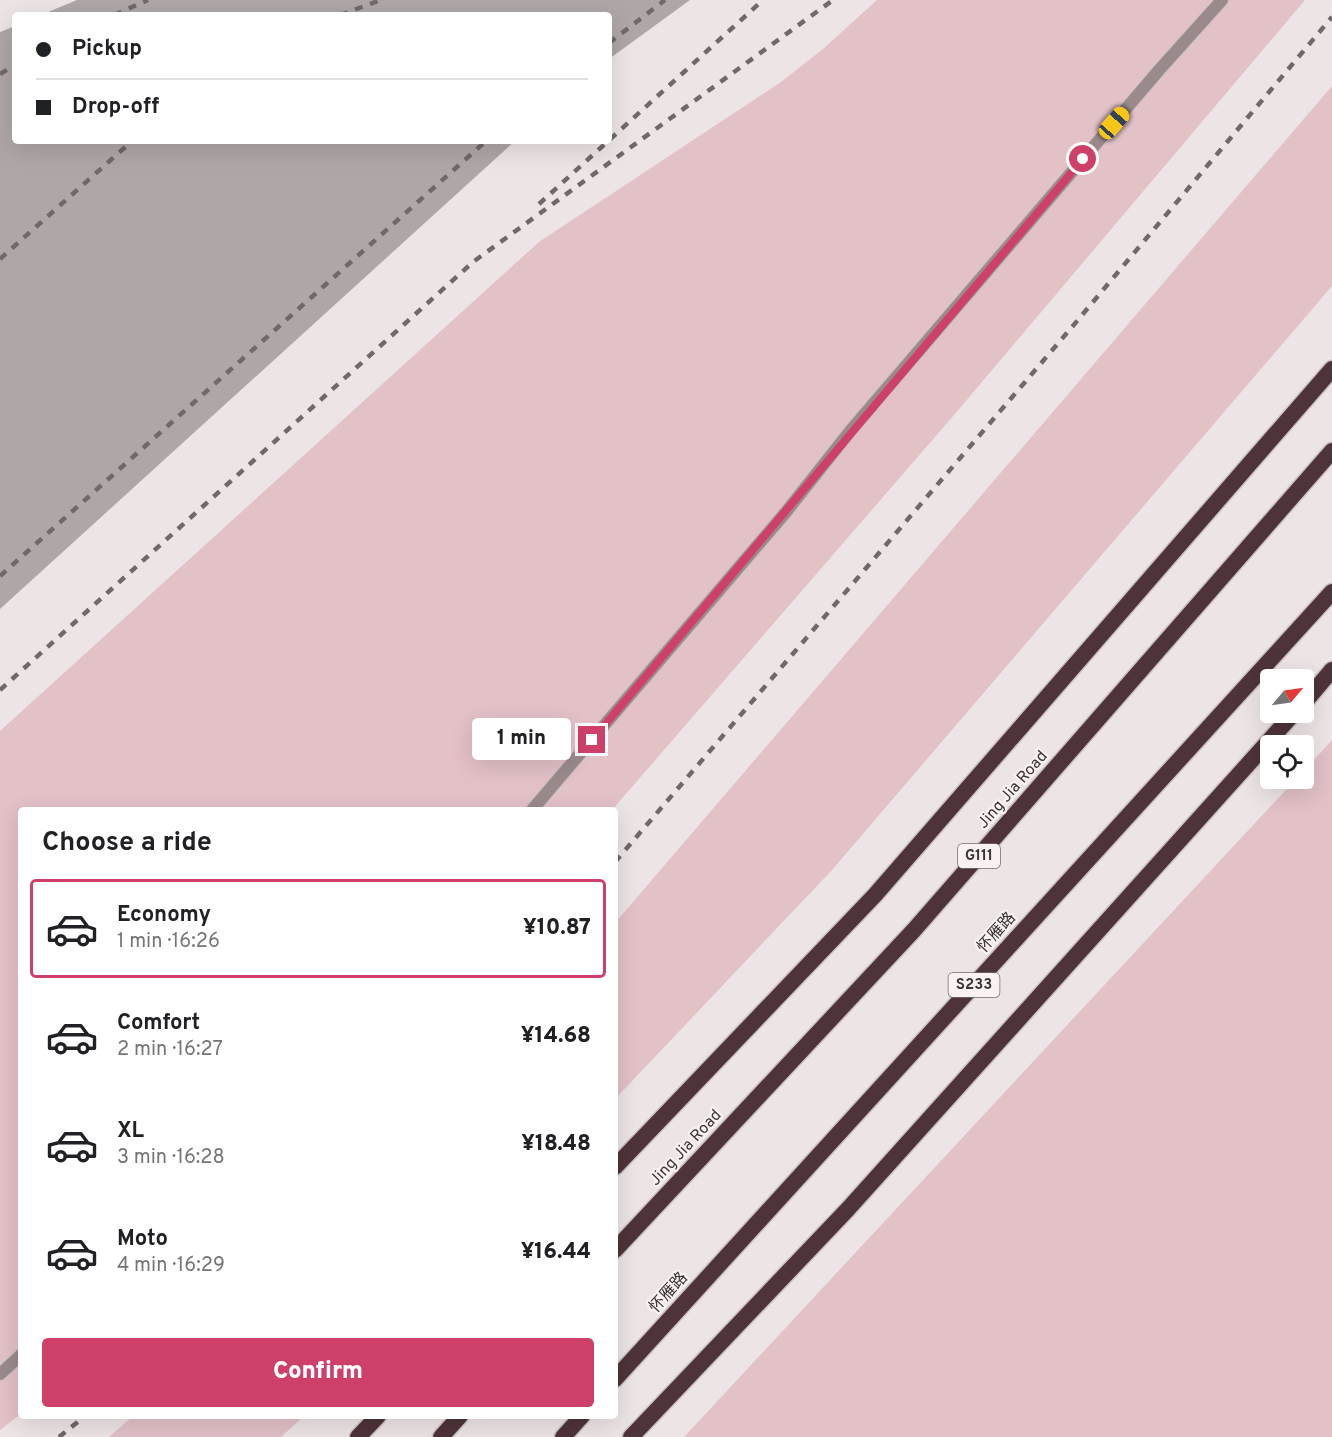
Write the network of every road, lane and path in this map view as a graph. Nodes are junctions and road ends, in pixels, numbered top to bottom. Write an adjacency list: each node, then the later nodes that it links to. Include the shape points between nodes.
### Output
1 (1222, 0): 8 (street, via 851,430)
2 (1332, 369): 9 (highway, via 875,895)
3 (1332, 451): 10 (highway, Jing Jia Road / G111, via 914,930)
4 (1332, 592): 13 (highway, 怀雁路 / S233)
5 (1332, 670): 6 (highway)
6 (1314, 691)
7 (1285, 723): 20 (highway, via 848,1209)
8 (535, 807)
9 (618, 1164)
10 (618, 1247)
11 (18, 1358): 12 (street)
12 (0, 1374)
13 (618, 1376)
14 (375, 1419): 17 (highway)
15 (457, 1419): 18 (highway)
16 (579, 1419): 19 (highway)
17 (358, 1437)
18 (441, 1437)
19 (562, 1437)
20 (631, 1437)

